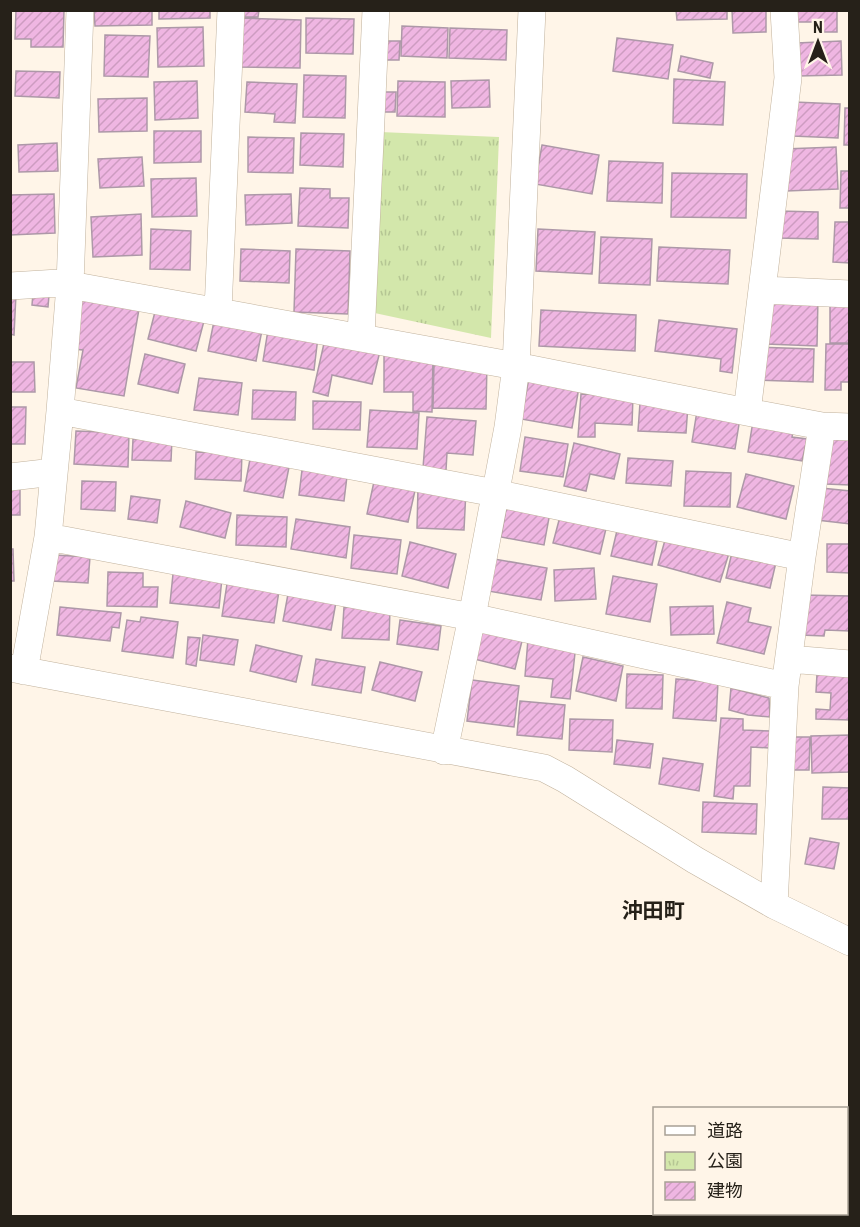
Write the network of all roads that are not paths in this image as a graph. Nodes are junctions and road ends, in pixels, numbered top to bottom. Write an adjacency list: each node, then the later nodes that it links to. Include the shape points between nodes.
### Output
1 (80, 10): 6 (street)
2 (231, 10): 10 (street)
3 (376, 10): 11 (street)
4 (532, 10): 12 (street)
5 (784, 10): 8 (street, via 788,78)
6 (70, 285): 7 (street); 10 (street); 13 (street)
7 (10, 286)
8 (763, 290): 9 (street); 14 (street)
9 (849, 294)
10 (218, 311): 11 (street)
11 (360, 337): 12 (street)
12 (516, 366): 14 (street); 19 (street)
13 (60, 411): 17 (street); 19 (street)
14 (747, 412): 15 (street)
15 (822, 426): 16 (street); 21 (street)
16 (849, 427)
17 (54, 472): 18 (street); 20 (street)
18 (10, 477)
19 (495, 493): 21 (street); 22 (street)
20 (48, 537): 22 (street); 25 (street)
21 (802, 557): 23 (street)
22 (472, 617): 26 (street); 27 (street)
23 (789, 659): 24 (street); 26 (street)
24 (849, 664)
25 (17, 670): 27 (street)
26 (785, 686): 28 (street)
27 (444, 751): 28 (street, via 544,768)
28 (774, 905): 29 (street)
29 (849, 942)

